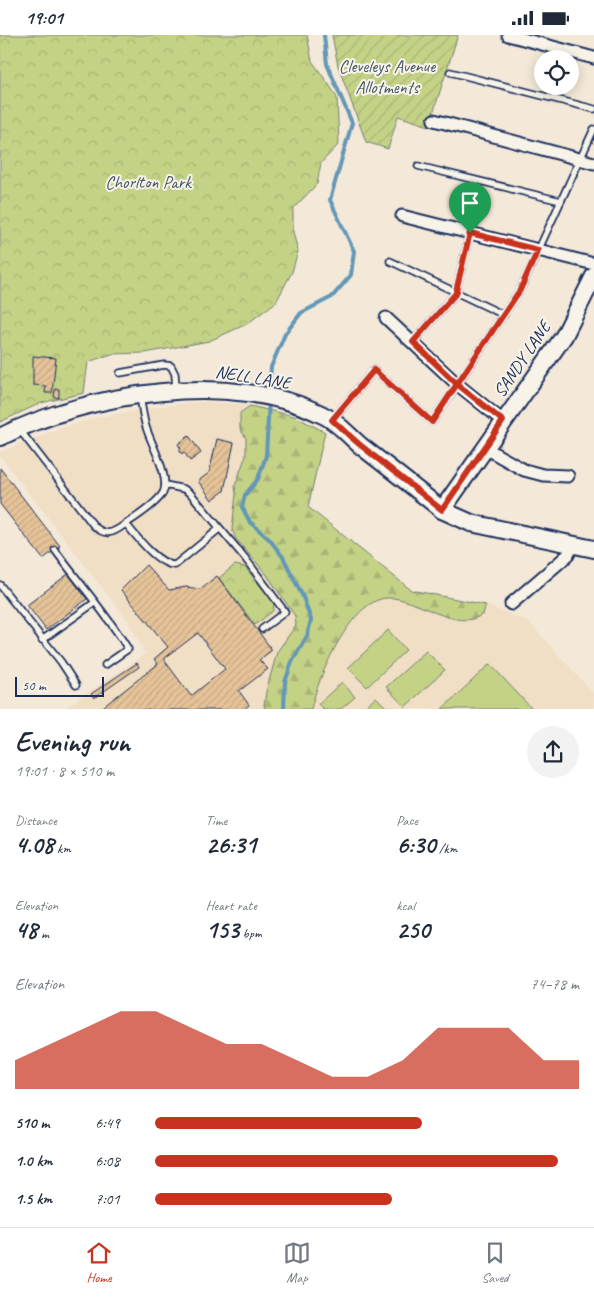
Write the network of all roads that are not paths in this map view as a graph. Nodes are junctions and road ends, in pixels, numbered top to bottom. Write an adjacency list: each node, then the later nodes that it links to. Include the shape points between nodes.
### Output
1 (508, 35): 2 (street)
2 (594, 58)
3 (450, 72): 4 (lane)
4 (594, 109)
5 (434, 120): 7 (street)
6 (594, 129): 7 (lane)
7 (580, 159): 8 (street); 10 (lane)
8 (594, 163)
9 (418, 166): 10 (lane)
10 (561, 201): 13 (lane)
11 (402, 216): 12 (street)
12 (470, 233): 13 (street); 17 (lane)
13 (538, 250): 15 (street); 18 (lane, via 520,290)
14 (390, 261): 17 (lane)
15 (594, 264)
16 (594, 276): 26 (street, SANDY LANE, via 564,336)
17 (456, 292): 18 (lane); 20 (lane)
18 (504, 315): 22 (lane)
19 (386, 318): 20 (street)
20 (413, 342): 22 (street)
21 (120, 373): 23 (lane, via 171,366)
22 (457, 384): 25 (lane, via 432,422 374,370); 26 (street)
23 (176, 391): 24 (street, NELL LANE); 25 (street, NELL LANE, via 219,390 268,397 294,403)
24 (140, 395): 27 (street, NELL LANE, via 82,405); 31 (lane)
25 (332, 420): 32 (street, NELL LANE)
26 (503, 421): 29 (street, SANDY LANE)
27 (18, 428): 28 (street, NELL LANE); 33 (lane, via 97,529 111,533)
28 (0, 437)
29 (485, 448): 30 (street, via 524,470); 32 (street, SANDY LANE)
30 (568, 476)
31 (165, 485): 33 (lane, via 159,498); 34 (lane, via 191,494)
32 (442, 510): 35 (street, NELL LANE, via 471,523)
33 (126, 524): 34 (lane, via 143,544 171,565)
34 (219, 529): 41 (lane, via 285,612)
35 (573, 545): 36 (street, NELL LANE); 40 (street, via 568,555)
36 (594, 549)
37 (54, 550): 39 (lane)
38 (0, 585): 42 (lane)
39 (94, 603): 42 (lane); 43 (lane, via 128,649)
40 (512, 604)
41 (262, 629)
42 (42, 640): 44 (lane)
43 (104, 665)
44 (76, 685)

